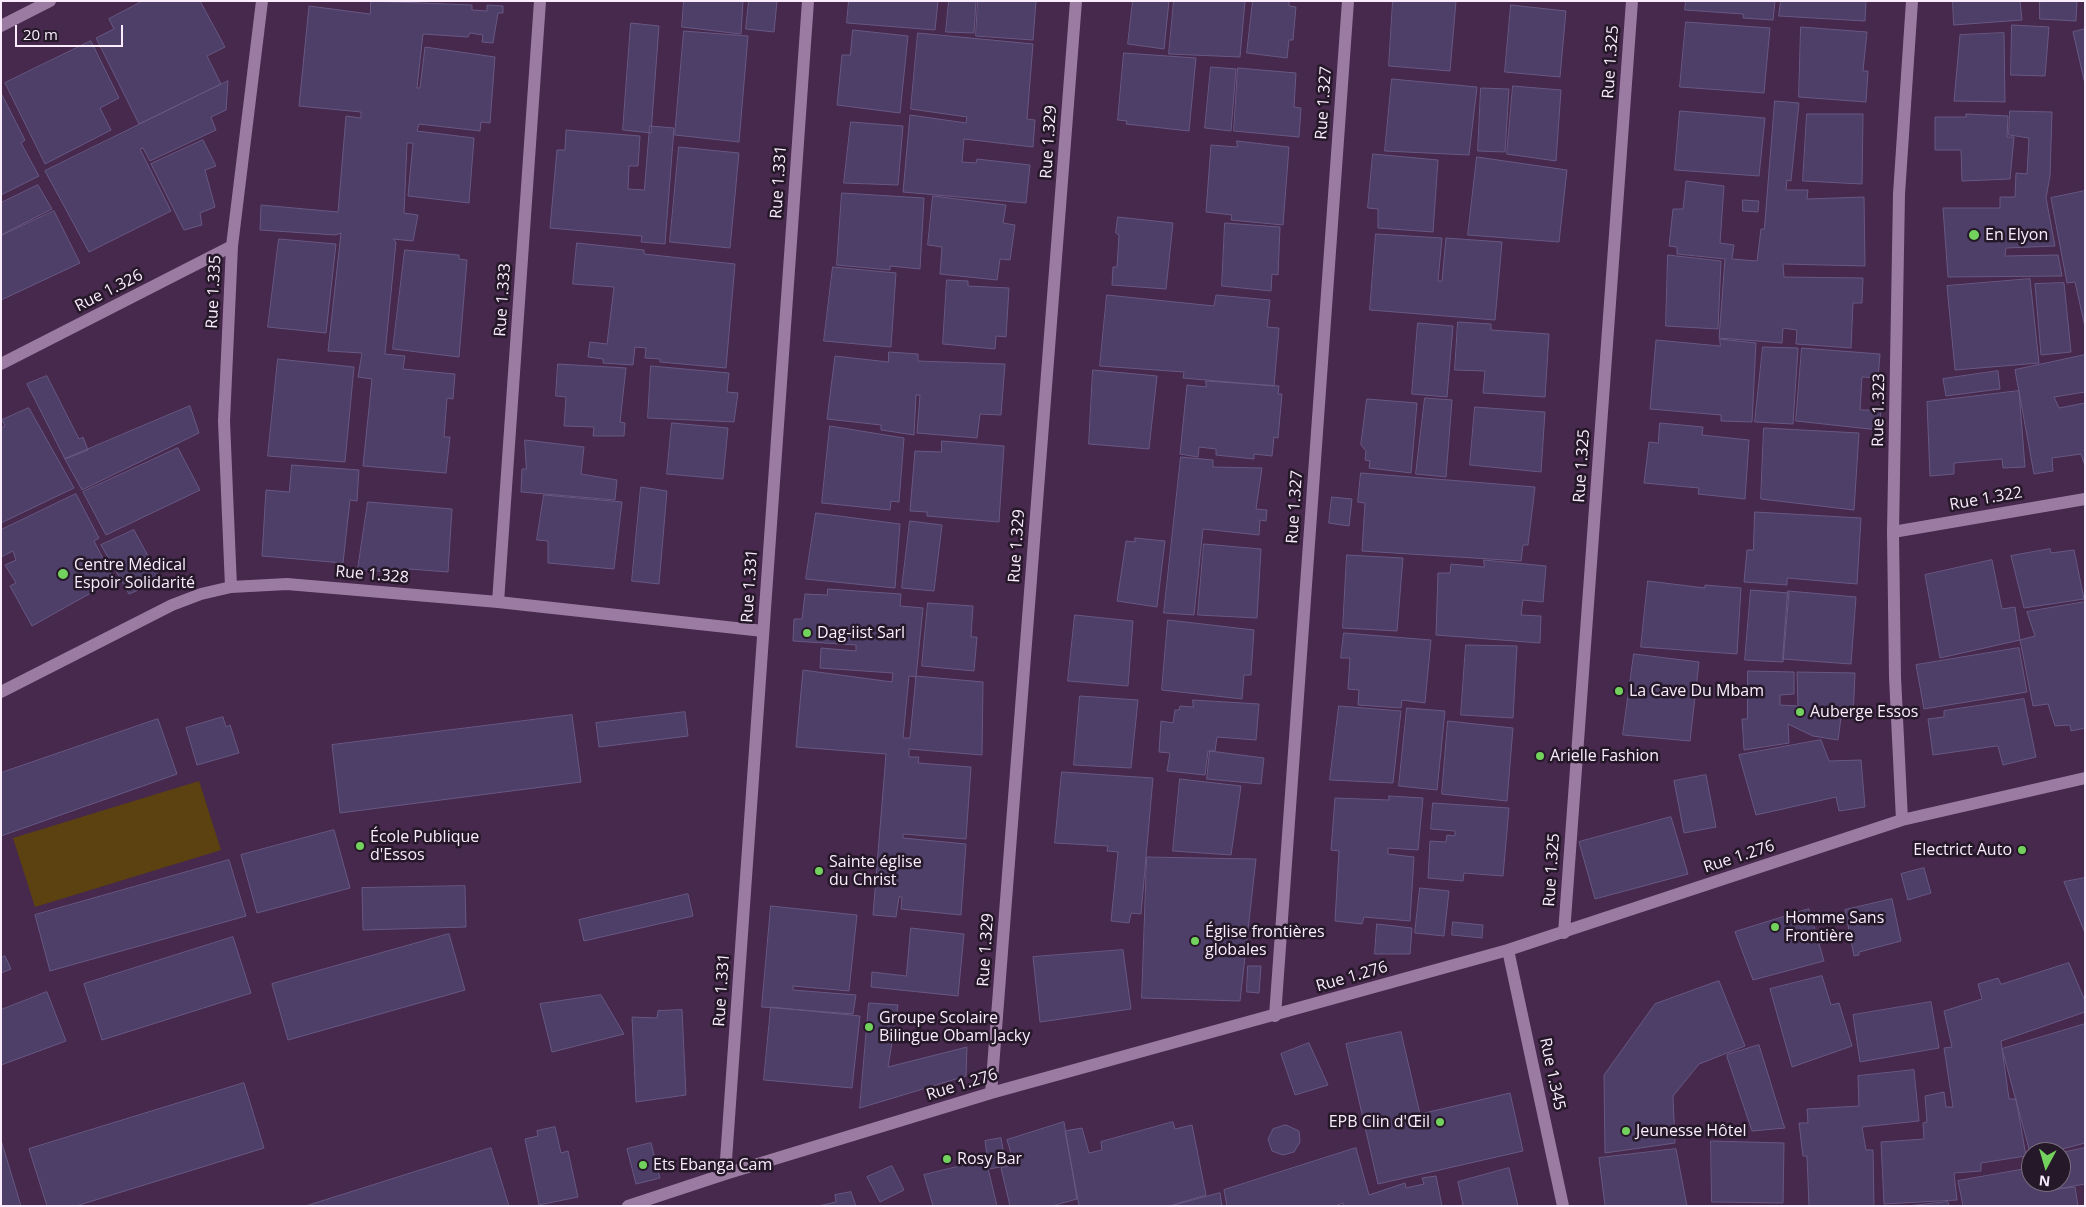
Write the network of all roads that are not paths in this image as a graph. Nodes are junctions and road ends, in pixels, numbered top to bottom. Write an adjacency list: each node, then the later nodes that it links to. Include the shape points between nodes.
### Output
1 (50, 1): 9 (street)
2 (262, 1): 10 (street, Rue 1.335)
3 (540, 1): 15 (street, Rue 1.333)
4 (808, 1): 16 (street, Rue 1.331)
5 (1076, 1): 23 (street, Rue 1.329)
6 (1348, 1): 22 (street, Rue 1.327)
7 (1632, 1): 20 (street, Rue 1.325)
8 (1912, 1): 13 (street, Rue 1.323, via 1900,194)
9 (1, 26)
10 (232, 246): 11 (street, Rue 1.326); 14 (street, Rue 1.335, via 224,421)
11 (1, 364)
12 (2085, 499): 13 (street, Rue 1.322)
13 (1893, 532): 19 (street, Rue 1.323)
14 (231, 587): 15 (street, Rue 1.328, via 286,584); 17 (street, Rue 1.328, via 172,605)
15 (498, 602): 16 (street, Rue 1.328)
16 (763, 631): 24 (street, Rue 1.331)
17 (1, 692)
18 (2085, 778): 19 (street, Rue 1.276)
19 (1902, 820): 20 (street, Rue 1.276)
20 (1564, 933): 21 (street, Rue 1.276)
21 (1508, 950): 22 (street, Rue 1.276); 26 (street, Rue 1.345)
22 (1274, 1016): 23 (street, Rue 1.276)
23 (991, 1093): 24 (street, Rue 1.276)
24 (725, 1174): 25 (street, Rue 1.276)
25 (628, 1206)
26 (1564, 1206)

